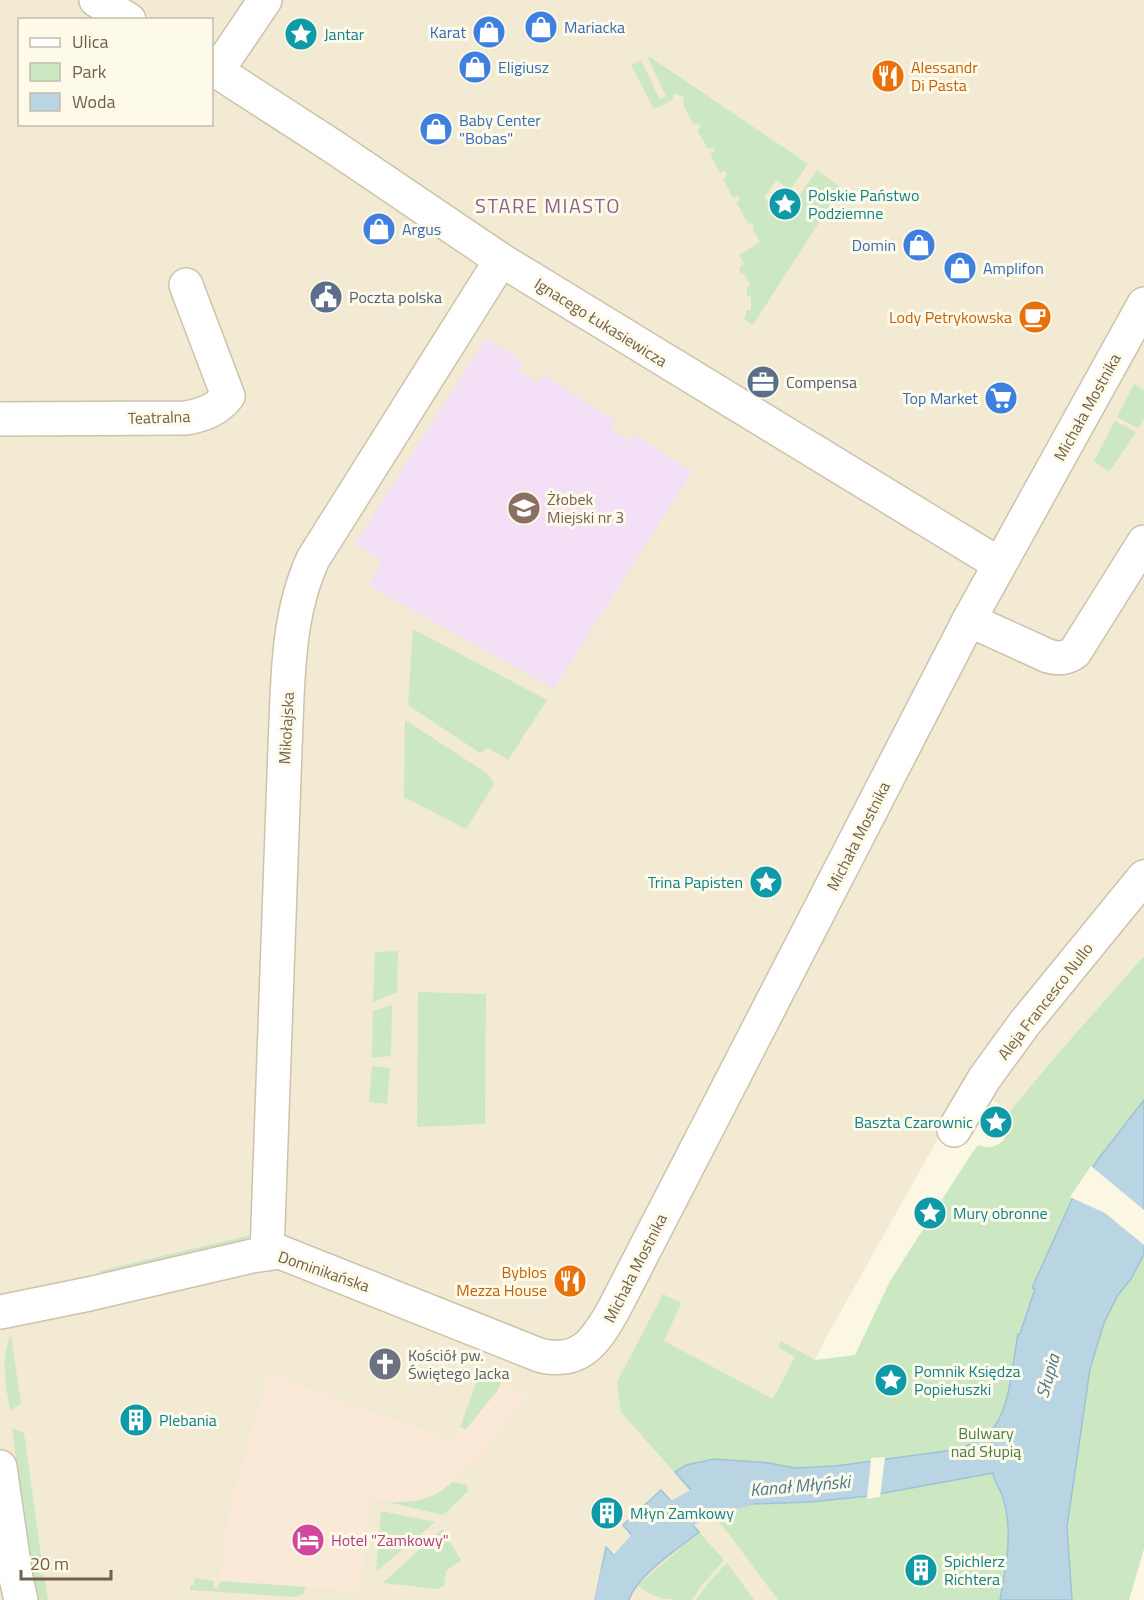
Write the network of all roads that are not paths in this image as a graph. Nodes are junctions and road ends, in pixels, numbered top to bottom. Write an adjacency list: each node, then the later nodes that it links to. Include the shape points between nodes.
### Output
1 (96, 0): 3 (street)
2 (265, 0): 4 (street)
3 (126, 18)
4 (214, 69): 5 (street, Ignacego Łukasiewicza)
5 (501, 260): 10 (street, Ignacego Łukasiewicza); 14 (street, Mikołajska, via 313,560 296,607 285,748)
6 (186, 285): 8 (street, Teatralna, via 228,396 214,409 186,418)
7 (1143, 308): 10 (street, Michała Mostnika)
8 (0, 419)
9 (1144, 542): 11 (street, via 1071,655 1048,656)
10 (999, 564): 11 (street, Michała Mostnika)
11 (969, 620): 16 (street, Michała Mostnika, via 610,1316 595,1340)
12 (1144, 877): 13 (street, Aleja Francesco Nullo, via 1024,1024 984,1079)
13 (954, 1130)
14 (267, 1252): 15 (street, Dominikańska); 16 (street, Dominikańska, via 290,1255 539,1354)
15 (0, 1312)
16 (570, 1356)
17 (0, 1467): 18 (street)
18 (21, 1600)

